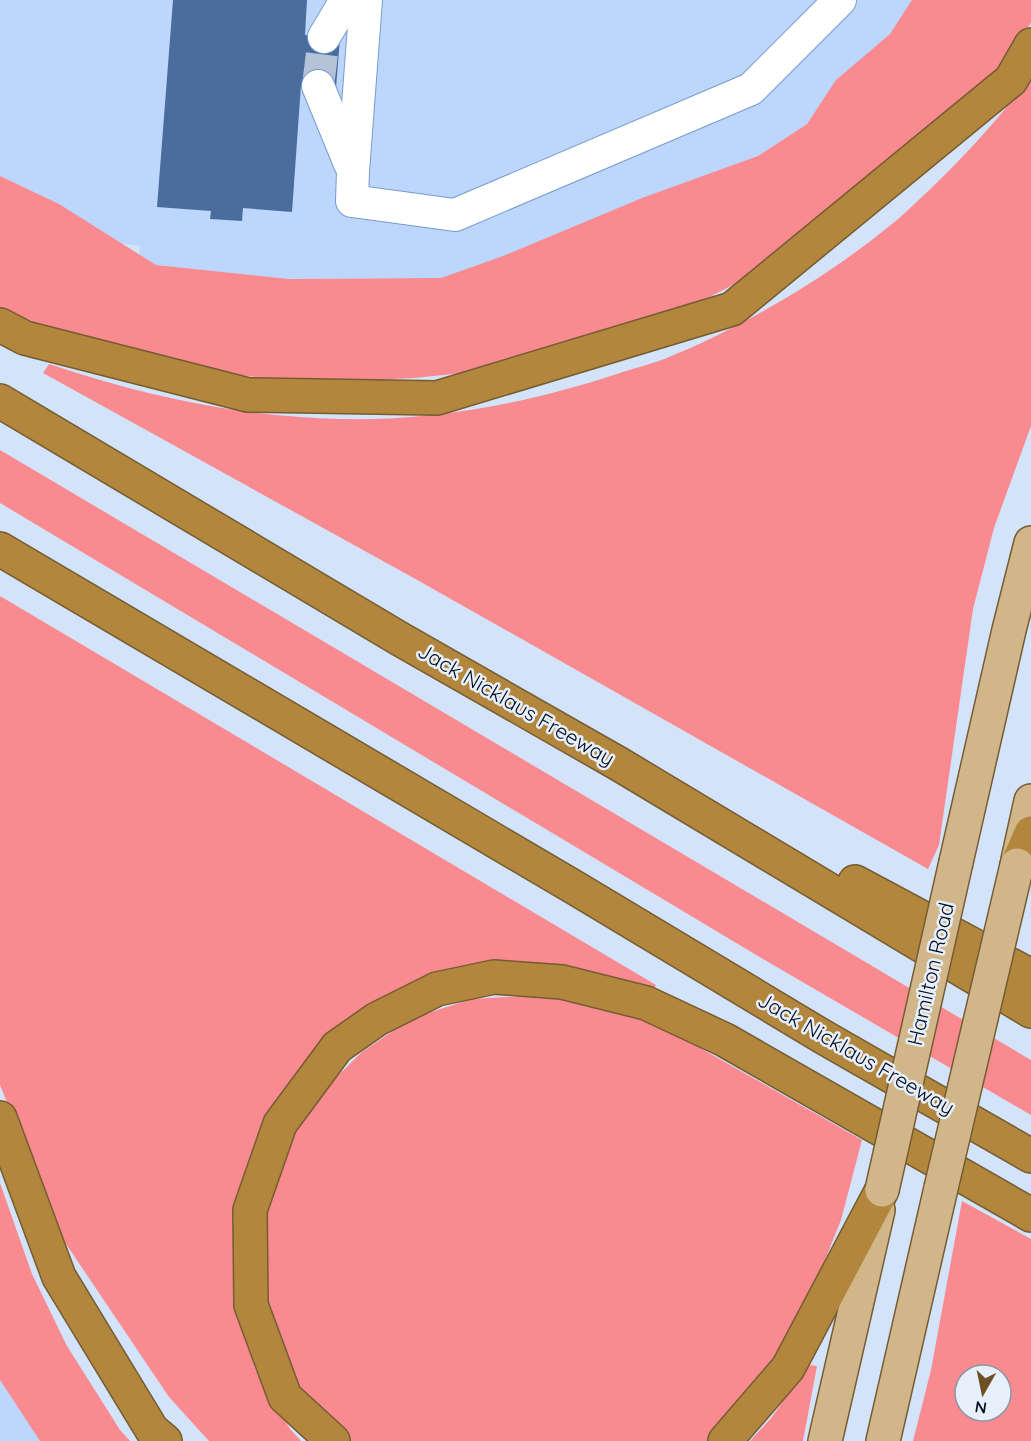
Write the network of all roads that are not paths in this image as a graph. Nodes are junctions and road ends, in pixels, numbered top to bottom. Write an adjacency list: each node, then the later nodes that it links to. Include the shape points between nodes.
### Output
1 (346, 0): 4 (lane)
2 (366, 0): 7 (lane)
3 (840, 0): 7 (lane, via 751,89 455,215 352,201)
4 (324, 37)
5 (1031, 45): 8 (highway, via 1011,80 732,309 437,398 248,395 25,338)
6 (318, 86): 7 (lane)
7 (352, 171)
8 (0, 325)
9 (0, 401): 12 (highway, Jack Nicklaus Freeway)
10 (1031, 543): 20 (main road, Hamilton Road, bridge)
11 (0, 549): 19 (highway, Jack Nicklaus Freeway)
12 (400, 639): 16 (highway); 17 (highway, Jack Nicklaus Freeway, via 620,764)
13 (1031, 801): 15 (main road)
14 (1031, 833): 15 (highway)
15 (1017, 865): 26 (main road, bridge)
16 (1031, 976)
17 (1031, 1011)
18 (0, 1118): 22 (highway, via 59,1277 153,1430)
19 (1031, 1156)
20 (882, 1190): 24 (highway, via 788,1368); 25 (main road, Hamilton Road)
21 (1031, 1215): 23 (highway, via 725,1040 646,1003 562,982 494,977 437,989 377,1019 337,1047 280,1124 250,1210 251,1305 285,1397)
22 (165, 1441)
23 (333, 1441)
24 (725, 1441)
25 (825, 1441)
26 (883, 1441)

